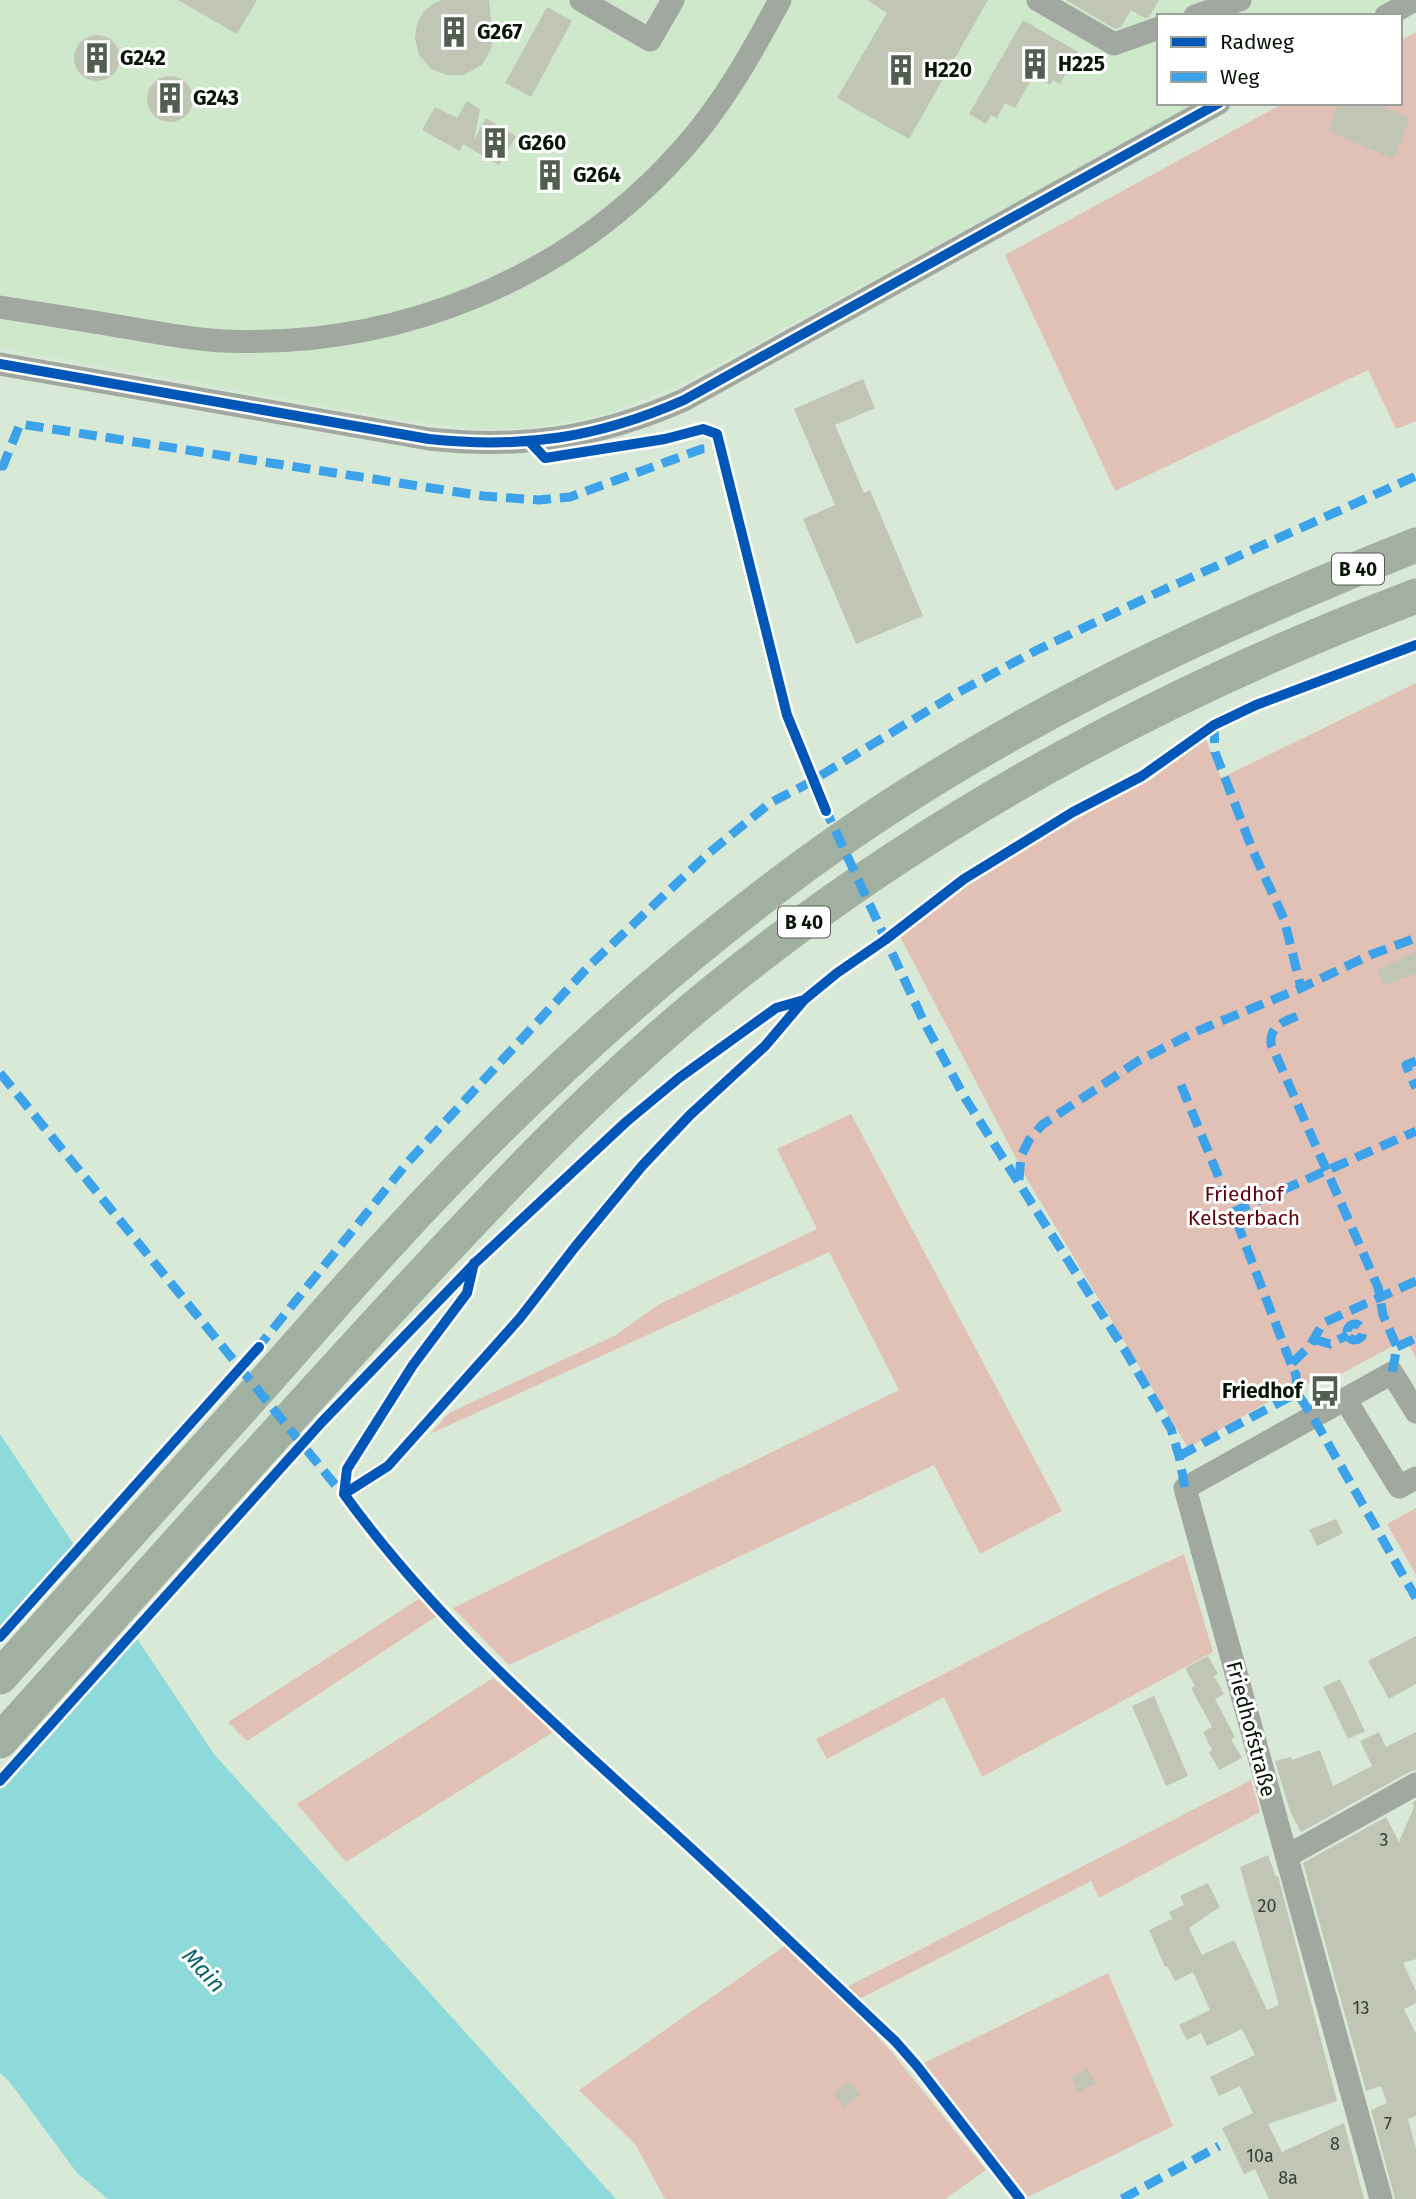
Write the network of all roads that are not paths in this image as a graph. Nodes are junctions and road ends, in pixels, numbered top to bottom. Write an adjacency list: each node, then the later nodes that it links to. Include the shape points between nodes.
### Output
1 (581, 0): 2 (street, via 650,40)
2 (673, 0)
3 (780, 0): 11 (street, via 715,107 650,185 556,257 492,292 426,316 353,332 251,342 197,339)
4 (1038, 0): 9 (street, via 1114,44)
5 (1240, 0): 7 (street)
6 (1415, 0): 8 (street)
7 (1201, 14)
8 (1389, 14)
9 (1157, 30)
10 (1215, 105): 12 (street, via 684,400 590,433 506,444 429,439)
11 (0, 307)
12 (0, 364)
13 (1416, 545): 18 (highway, B 40, via 1299,592 1066,703 897,803 807,864 617,1018 474,1155 389,1242)
14 (1416, 596): 19 (highway, B 40, via 1212,681 1069,753 922,840 713,992 555,1135 304,1403)
15 (1345, 1399): 16 (street, Friedhofstraße, via 1392,1373); 17 (street, via 1399,1487); 21 (street, Friedhofstraße, via 1185,1488)
16 (1416, 1412)
17 (1416, 1478)
18 (0, 1677)
19 (0, 1741)
20 (1416, 1784): 21 (street)
21 (1287, 1856): 22 (street, Friedhofstraße)
22 (1381, 2199)

